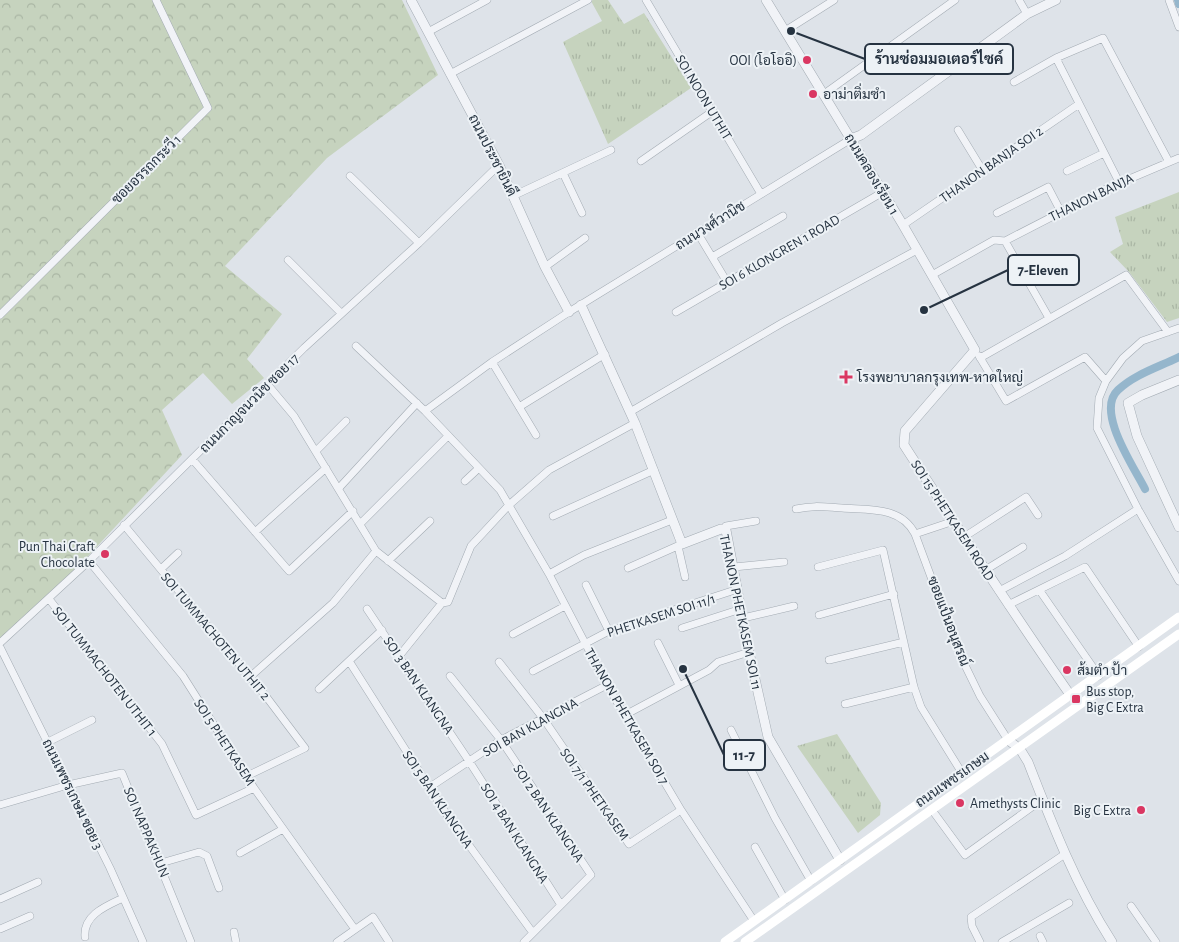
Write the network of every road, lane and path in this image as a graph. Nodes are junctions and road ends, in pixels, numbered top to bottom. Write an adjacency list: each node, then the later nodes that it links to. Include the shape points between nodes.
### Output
1 (156, 0): 57 (street, ซอยอรรถกระวี 1, via 208,108)
2 (411, 0): 15 (street, ถนนประชายินดี)
3 (487, 0): 15 (street)
4 (588, 0): 17 (street)
5 (646, 0): 21 (street, SOI NOON UTHIT)
6 (766, 0): 14 (street, ถนนคลองเรียน 1)
7 (834, 0): 14 (street)
8 (955, 0): 19 (street)
9 (1019, 0): 12 (street)
10 (1056, 0): 12 (street)
11 (1169, 0): 13 (street)
12 (1027, 14): 23 (street, via 861,135)
13 (1179, 27)
14 (785, 31): 19 (street, ถนนคลองเรียน 1)
15 (428, 32): 17 (street, ถนนประชายินดี)
16 (1056, 58): 18 (street); 20 (street); 28 (street, via 1102,38)
17 (450, 74): 29 (street, ถนนประชายินดี)
18 (1014, 82)
19 (824, 94): 23 (street, ถนนคลองเรียน 1)
20 (1079, 104): 25 (street); 30 (street, THANON BANJA SOI 2)
21 (713, 111): 27 (street); 36 (street, SOI NOON UTHIT)
22 (958, 130): 30 (street)
23 (851, 139): 35 (street, ถนนคลองเรียน 1); 36 (street, ถนนวงศ์วานิช)
24 (611, 150): 32 (street)
25 (1104, 153): 31 (street); 34 (street)
26 (1179, 158): 28 (street, THANON BANJA)
27 (641, 161)
28 (1169, 162): 34 (street, THANON BANJA)
29 (499, 165): 37 (street, ถนนประชายินดี); 46 (street, ถนนกาญจนวนิช ซอย 17)
30 (983, 171): 42 (street, THANON BANJA SOI 2)
31 (1067, 171)
32 (563, 173): 37 (street); 39 (street)
33 (350, 176): 46 (street)
34 (1120, 182): 38 (street, THANON BANJA)
35 (884, 192): 42 (street, ถนนคลองเรียน 1); 52 (street, SOI 6 KLONGREN 1 ROAD)
36 (761, 194): 43 (street, ถนนวงศ์วานิช)
37 (515, 195): 50 (street, ถนนประชายินดี)
38 (1061, 212): 40 (street, via 1048,187); 45 (street, THANON BANJA)
39 (582, 213)
40 (997, 213)
41 (782, 216): 48 (street)
42 (903, 225): 47 (street, ถนนคลองเรียน 1)
43 (697, 232): 48 (street); 53 (street, ถนนวงศ์วานิช)
44 (586, 238): 50 (street)
45 (1005, 241): 51 (street, THANON BANJA, via 994,240); 58 (street)
46 (419, 243): 56 (street, ถนนกาญจนวนิช ซอย 17)
47 (917, 250): 51 (street, ถนนคลองเรียน 1); 72 (street)
48 (712, 257): 52 (street)
49 (288, 260): 56 (street)
50 (545, 267): 54 (street, ถนนประชายินดี)
51 (932, 275): 62 (street, ถนนคลองเรียน 1)
52 (727, 282): 55 (street, SOI 6 KLONGREN 1 ROAD)
53 (581, 305): 54 (street, ถนนวงศ์วานิช); 63 (street)
54 (570, 312): 65 (street, ถนนวงศ์วานิช)
55 (676, 312)
56 (341, 313): 68 (street, ถนนกาญจนวนิช ซอย 17)
57 (0, 315)
58 (1049, 318): 60 (street, via 1126,275); 64 (street)
59 (1179, 328): 60 (street)
60 (1168, 332): 67 (street, via 1142,341 1122,358)
61 (356, 346): 69 (street, THANON PHETKASEM SOI 7)
62 (975, 350): 64 (street); 93 (street, SOI 15 PHETKASEM ROAD, via 905,431 904,445)
63 (605, 354): 70 (street); 72 (street)
64 (980, 358): 67 (street, via 1006,401 1085,357)
65 (492, 362): 70 (street); 71 (street, ถนนวงศ์วานิช)
66 (1179, 380): 97 (street, via 1128,403 1136,436)
67 (1106, 381): 86 (street, via 1099,398 1096,428)
68 (268, 385): 77 (street, via 294,416); 78 (street, ถนนกาญจนวนิช ซอย 17)
69 (417, 403): 71 (street, THANON PHETKASEM SOI 7); 83 (street)
70 (519, 406): 75 (street)
71 (425, 410): 76 (street, THANON PHETKASEM SOI 7)
72 (630, 412): 74 (street)
73 (346, 421): 77 (street)
74 (635, 422): 81 (street); 84 (street, via 549,470)
75 (536, 435)
76 (448, 436): 80 (street, THANON PHETKASEM SOI 7); 94 (street)
77 (316, 451): 79 (street)
78 (192, 459): 95 (street, ถนนกาญจนวนิช ซอย 17); 98 (street)
79 (326, 468): 83 (street); 98 (street)
80 (479, 468): 82 (street); 84 (street, THANON PHETKASEM SOI 7)
81 (654, 470): 89 (street); 90 (street)
82 (465, 482)
83 (339, 488): 87 (street)
84 (509, 505): 113 (street, THANON PHETKASEM SOI 7); 122 (street, via 471,546 448,602)
85 (796, 509): 99 (street, via 813,505 886,511)
86 (1138, 509): 115 (street); 118 (street, via 1065,556)
87 (353, 511): 94 (street); 98 (street, via 289,571)
88 (1038, 514): 100 (street, via 1026,497)
89 (553, 516)
90 (672, 520): 101 (street); 113 (street, via 584,555)
91 (430, 521): 106 (street)
92 (756, 521): 96 (street)
93 (954, 522): 99 (street); 100 (street, SOI 15 PHETKASEM ROAD)
94 (361, 523): 103 (street)
95 (124, 525): 105 (street, ถนนกาญจนวนิช ซอย 17); 111 (street, SOI TUMMACHOTEN UTHIT 2)
96 (726, 526): 101 (street, THANON PHETKASEM SOI 11); 108 (street, THANON PHETKASEM SOI 11)
97 (1179, 527)
98 (255, 532)
99 (915, 534): 161 (street, ซอยแป้นอนุสรณ์, via 960,655 980,696)
100 (964, 537): 112 (street, SOI 15 PHETKASEM ROAD)
101 (680, 545): 110 (street); 114 (street)
102 (1023, 547): 112 (street)
103 (376, 550): 106 (street); 149 (street, via 333,603)
104 (178, 553): 111 (street)
105 (89, 561): 121 (street, ถนนกาญจนวนิช ซอย 17); 166 (street, SOI 5 PHETKASEM, via 183,676)
106 (388, 561): 122 (street)
107 (784, 562): 108 (street)
108 (734, 567): 117 (street, THANON PHETKASEM SOI 11)
109 (818, 567): 120 (street, via 883,550)
110 (628, 568)
111 (161, 569): 149 (street, SOI TUMMACHOTEN UTHIT 2)
112 (987, 569): 118 (street, SOI 15 PHETKASEM ROAD)
113 (549, 574): 123 (street, THANON PHETKASEM SOI 7)
114 (685, 577)
115 (1179, 581)
116 (586, 585): 132 (street)
117 (738, 589): 127 (street, THANON PHETKASEM SOI 11); 132 (street, PHETKASEM SOI 11/1)
118 (999, 591): 125 (street, SOI 15 PHETKASEM ROAD)
119 (1040, 592): 125 (street); 140 (street, via 1085,567); 148 (street)
120 (894, 594): 128 (street); 136 (street)
121 (49, 598): 137 (street, ถนนกาญจนวนิช ซอย 17); 168 (street, SOI TUMMACHOTEN UTHIT 1, via 162,744 196,815)
122 (442, 603): 142 (street)
123 (565, 606): 133 (street); 135 (street, THANON PHETKASEM SOI 7)
124 (794, 606): 127 (street)
125 (1008, 606): 154 (street, SOI 15 PHETKASEM ROAD)
126 (368, 609): 131 (street, SOI 3 BAN KLANGNA)
127 (742, 614): 130 (street); 141 (street, THANON PHETKASEM SOI 11)
128 (819, 614)
129 (1179, 617): 140 (main road, ถนนเพชรเกษม)
130 (682, 628)
131 (382, 630): 142 (street, SOI 3 BAN KLANGNA); 144 (street)
132 (609, 631): 135 (street, PHETKASEM SOI 11/1)
133 (513, 634)
134 (1179, 634): 163 (main road, ถนนเพชรเกษม)
135 (584, 642): 146 (street, PHETKASEM SOI 11/1); 150 (street, THANON PHETKASEM SOI 7)
136 (904, 642): 143 (street); 152 (street)
137 (0, 643)
138 (658, 643): 151 (street)
139 (0, 647): 162 (street, ถนนเพชรเกษม ซอย 3)
140 (1139, 647): 148 (main road, ถนนเพชรเกษม)
141 (749, 652): 151 (street, via 718,662); 178 (street, THANON PHETKASEM SOI 11, via 768,737)
142 (400, 655): 164 (street, SOI 3 BAN KLANGNA)
143 (829, 660)
144 (349, 661): 153 (street); 169 (street, SOI 5 BAN KLANGNA)
145 (499, 662): 157 (street)
146 (533, 671)
147 (450, 676): 160 (street, SOI 2 BAN KLANGNA)
148 (1099, 676): 154 (main road, ถนนเพชรเกษม)
149 (250, 677): 166 (street, SOI TUMMACHOTEN UTHIT 2, via 305,748)
150 (607, 685): 156 (street, THANON PHETKASEM SOI 7); 157 (street, SOI BAN KLANGNA)
151 (679, 685): 156 (street)
152 (914, 687): 155 (street); 165 (street, via 921,707)
153 (319, 689)
154 (1071, 696): 161 (main road, ถนนเพชรเกษม)
155 (845, 704)
156 (625, 715): 172 (street, THANON PHETKASEM SOI 7)
157 (543, 718): 160 (street, SOI BAN KLANGNA); 172 (street, SOI 7/1 PHETKASEM, via 629,844)
158 (92, 720): 162 (street)
159 (731, 730): 180 (street)
160 (501, 740): 164 (street, SOI BAN KLANGNA); 187 (street, SOI 2 BAN KLANGNA, via 591,875)
161 (1008, 740): 163 (street); 165 (main road, ถนนเพชรเกษม)
162 (48, 742): 167 (street, ถนนเพชรเกษม ซอย 3)
163 (1020, 749): 170 (street); 173 (main road, ถนนเพชรเกษม)
164 (469, 761): 169 (street, SOI BAN KLANGNA); 187 (street, SOI 4 BAN KLANGNA)
165 (962, 772): 178 (main road, ถนนเพชรเกษม)
166 (247, 776): 168 (street, SOI 5 PHETKASEM)
167 (68, 785): 171 (street); 179 (street, SOI NAPPAKHUN, via 122,773); 183 (street, ถนนเพชรเกษม ซอย 3)
168 (254, 788): 174 (street, SOI 5 PHETKASEM)
169 (430, 788): 194 (street, SOI 5 BAN KLANGNA)
170 (1043, 799): 173 (street, via 965,855); 177 (street)
171 (0, 805)
172 (681, 810): 190 (street, THANON PHETKASEM SOI 7)
173 (932, 810): 203 (main road, ถนนเพชรเกษม)
174 (283, 829): 176 (street); 191 (street, SOI 5 PHETKASEM)
175 (755, 847): 185 (street)
176 (240, 852)
177 (1065, 854): 204 (street, via 971,918); 206 (street, via 1090,907)
178 (840, 860): 180 (main road, ถนนเพชรเกษม)
179 (161, 863): 182 (street, via 199,852 204,854); 197 (street, SOI NAPPAKHUN)
180 (811, 881): 185 (main road, ถนนเพชรเกษม)
181 (38, 882): 184 (street)
182 (219, 888)
183 (123, 898): 195 (street, via 94,914 87,925); 196 (street, ถนนเพชรเกษม ซอย 3)
184 (0, 900)
185 (785, 900): 190 (main road, ถนนเพชรเกษม)
186 (1069, 903): 205 (street)
187 (561, 905): 194 (street, SOI 2 BAN KLANGNA)
188 (1131, 906): 207 (street)
189 (30, 916): 192 (street)
190 (754, 921): 202 (main road, ถนนเพชรเกษม)
191 (354, 928): 199 (street); 200 (street, via 373,917)
192 (0, 929)
193 (234, 932): 198 (street)
194 (533, 933): 201 (street, SOI 2 BAN KLANGNA)
195 (85, 937)
196 (143, 942)
197 (191, 942)
198 (236, 942)
199 (337, 942)
200 (389, 942)
201 (524, 942)
202 (725, 942)
203 (745, 942)
204 (980, 942)
205 (1002, 942)
206 (1112, 942)
207 (1156, 942)

